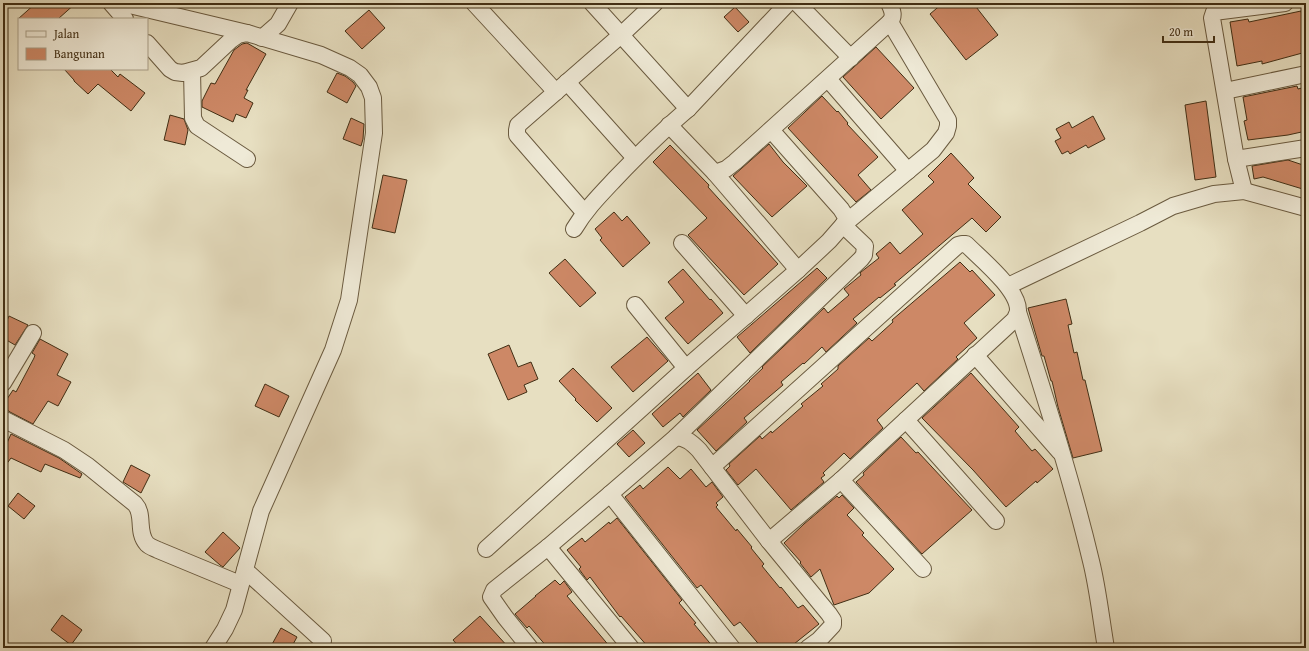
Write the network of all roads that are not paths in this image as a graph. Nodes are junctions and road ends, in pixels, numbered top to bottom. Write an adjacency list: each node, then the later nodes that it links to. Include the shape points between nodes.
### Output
1 (111, 3): 11 (street)
2 (121, 3): 13 (street)
3 (290, 3): 13 (street, via 278,24)
4 (474, 3): 20 (street)
5 (592, 3): 14 (street)
6 (655, 3): 14 (street)
7 (788, 3): 22 (street)
8 (797, 3): 16 (street)
9 (889, 3): 12 (street, via 893,10 893,19)
10 (1285, 3): 21 (street, via 1214,12 1212,18)
11 (124, 18)
12 (890, 22): 16 (street); 29 (street, via 948,120 946,133 940,142)
13 (255, 35): 17 (street, via 238,36 201,68); 58 (street, via 321,55 360,75 373,98 374,133 349,300 333,350 261,511)
14 (621, 35): 20 (street); 22 (street)
15 (148, 44): 17 (street, via 170,69 184,73)
16 (851, 58): 19 (street)
17 (192, 71): 27 (street, via 193,118 197,126)
18 (1306, 74): 21 (street)
19 (828, 79): 24 (street); 29 (street)
20 (562, 87): 26 (street); 33 (street, via 518,125 517,135)
21 (1225, 91): 28 (street)
22 (688, 109): 23 (street)
23 (669, 125): 26 (street); 30 (street)
24 (771, 130): 30 (street, via 726,169); 34 (street, via 841,209 846,217)
25 (1306, 148): 28 (street)
26 (635, 158): 33 (street)
27 (247, 159)
28 (1236, 159): 31 (street)
29 (908, 171): 34 (street)
30 (714, 173): 37 (street)
31 (1244, 191): 32 (street); 38 (street, via 1214,194 1173,206)
32 (1306, 208)
33 (584, 212): 35 (street)
34 (843, 226): 37 (street); 48 (street, via 865,246 861,259)
35 (574, 229)
36 (682, 243): 41 (street)
37 (798, 270): 41 (street)
38 (1008, 286): 40 (street, via 1017,303); 50 (street, via 966,244 958,245)
39 (635, 305): 44 (street)
40 (1018, 312): 43 (street, via 1007,327); 49 (street)
41 (746, 316): 44 (street)
42 (33, 333): 45 (street)
43 (975, 355): 47 (street); 49 (street)
44 (686, 368): 56 (street)
45 (3, 383)
46 (3, 419): 58 (street, via 64,450 135,504 140,512 142,534 147,544 158,550)
47 (906, 420): 51 (street); 53 (street)
48 (676, 437): 50 (street, via 691,442); 52 (street)
49 (1063, 456): 65 (street, via 1091,562)
50 (712, 467): 54 (street)
51 (841, 480): 54 (street); 57 (street)
52 (610, 494): 55 (street); 63 (street)
53 (996, 521)
54 (768, 541): 64 (street, via 833,620 833,625)
55 (548, 546): 61 (street, via 498,586 491,597); 62 (street)
56 (486, 549)
57 (923, 569)
58 (242, 577): 59 (street); 60 (street, via 234,610)
59 (323, 641)
60 (213, 648)
61 (530, 648)
62 (631, 648)
63 (732, 648)
64 (808, 648)
65 (1106, 648)

